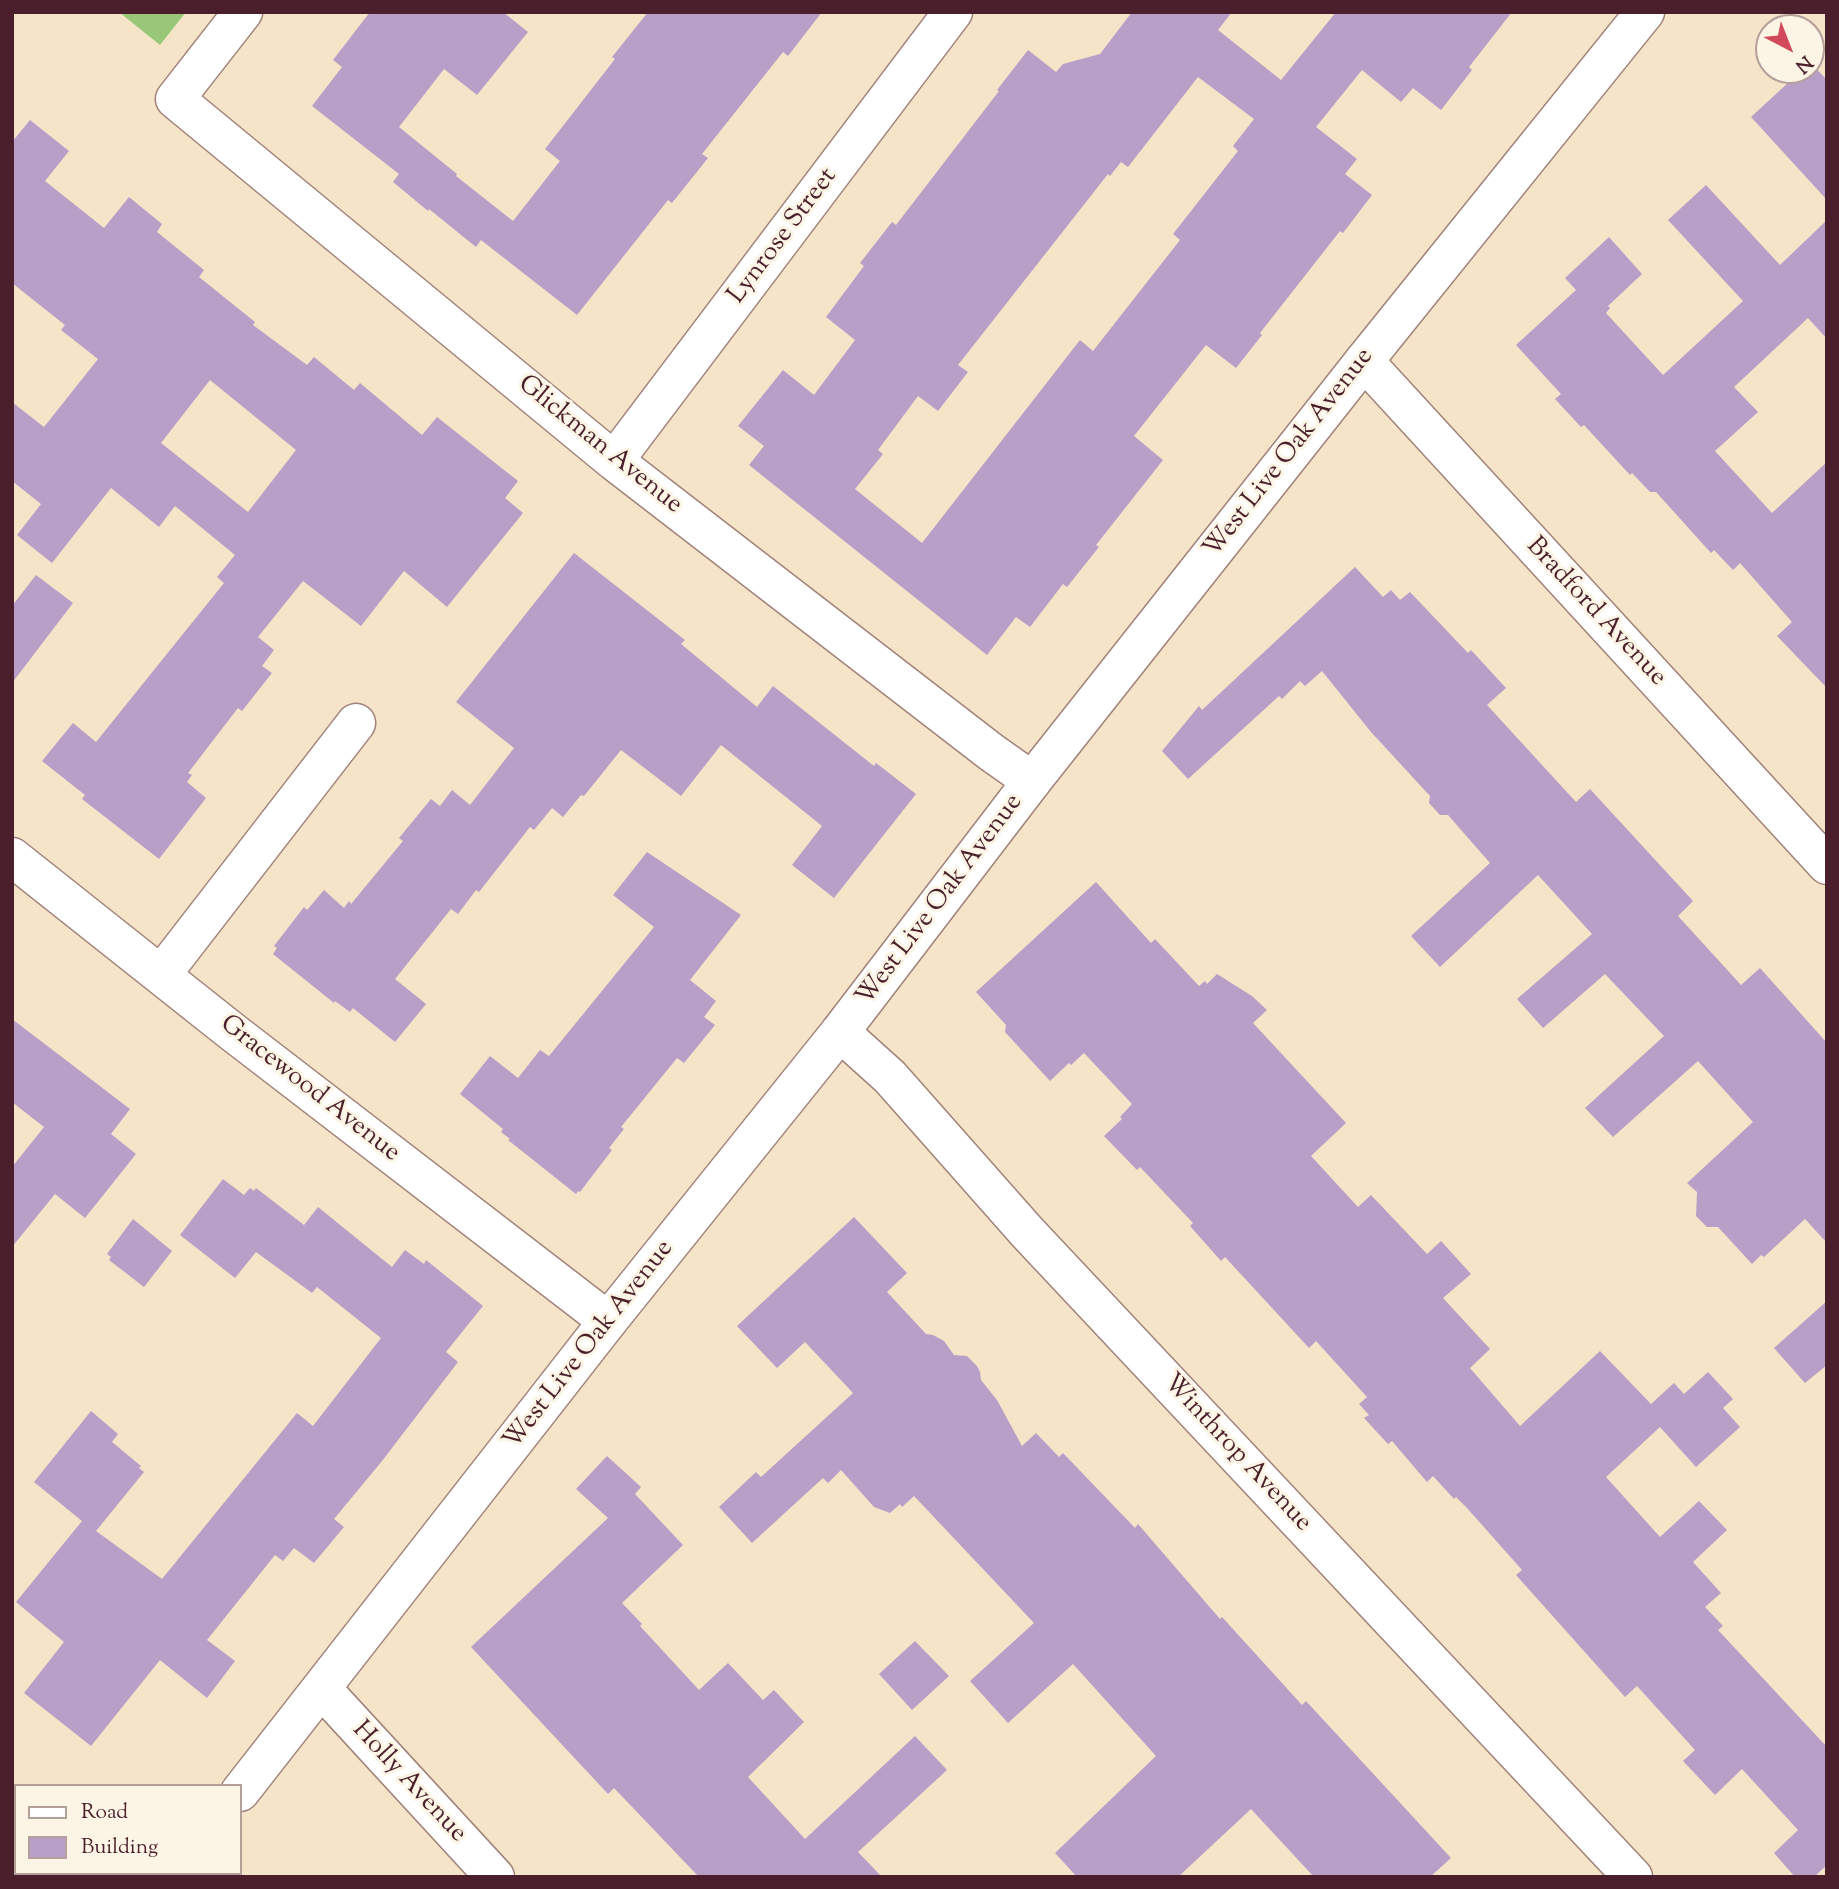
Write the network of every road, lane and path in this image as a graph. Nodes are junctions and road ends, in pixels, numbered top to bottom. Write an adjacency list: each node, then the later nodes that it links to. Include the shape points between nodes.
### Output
1 (243, 12): 5 (street, Glickman Avenue, via 175,99)
2 (953, 12): 5 (street, Lynrose Street)
3 (1646, 12): 4 (street, West Live Oak Avenue)
4 (1364, 361): 7 (street, West Live Oak Avenue); 9 (street, Bradford Avenue)
5 (614, 461): 7 (street, Glickman Avenue)
6 (356, 723): 10 (street)
7 (1032, 781): 11 (street, West Live Oak Avenue)
8 (12, 857): 10 (street, Gracewood Avenue)
9 (1827, 865)
10 (161, 975): 12 (street, Gracewood Avenue)
11 (840, 1032): 12 (street, West Live Oak Avenue); 16 (street, Winthrop Avenue, via 890,1077 1027,1232)
12 (608, 1321): 13 (street, West Live Oak Avenue)
13 (322, 1689): 14 (street, West Live Oak Avenue); 15 (street, Holly Avenue)
14 (242, 1789)
15 (495, 1877)
16 (1633, 1877)

